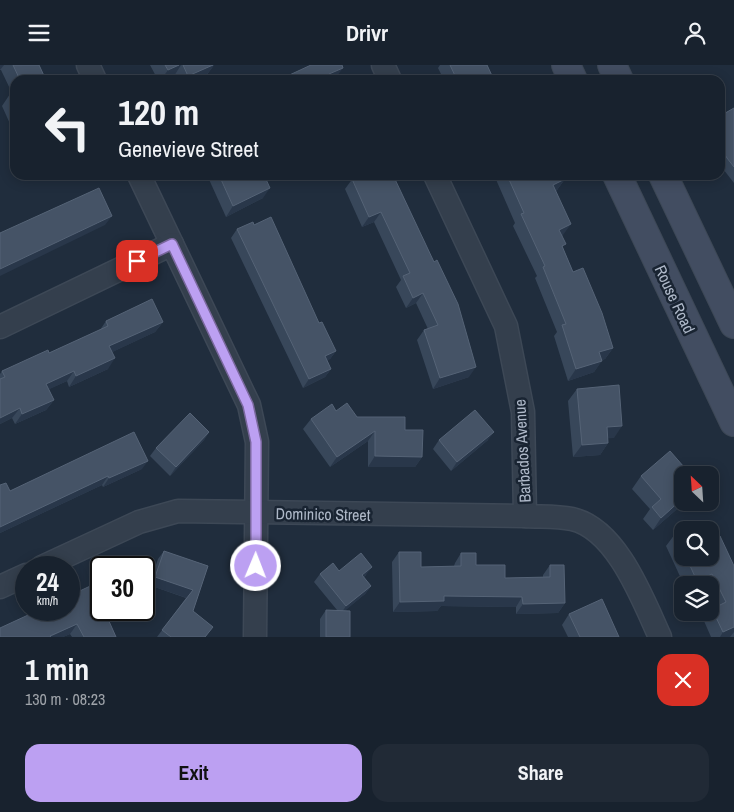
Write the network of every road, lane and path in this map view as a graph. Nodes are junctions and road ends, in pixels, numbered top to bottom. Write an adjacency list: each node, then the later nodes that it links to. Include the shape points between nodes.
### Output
1 (142, 180): 5 (street)
2 (437, 180): 10 (street, Barbados Avenue, via 506,326 523,412)
3 (619, 180): 8 (street, Rouse Road)
4 (666, 180): 6 (street)
5 (172, 244): 7 (street); 9 (street, via 248,405 256,442)
6 (734, 324)
7 (0, 327)
8 (734, 422)
9 (258, 513): 10 (street, Dominico Street); 11 (street, Dominico Street, via 178,511 139,522); 14 (street)
10 (525, 516): 15 (street, Barbados Avenue, via 573,519 599,533 625,563)
11 (66, 556)
12 (15, 580): 13 (street)
13 (0, 587)
14 (255, 637)
15 (660, 637)

